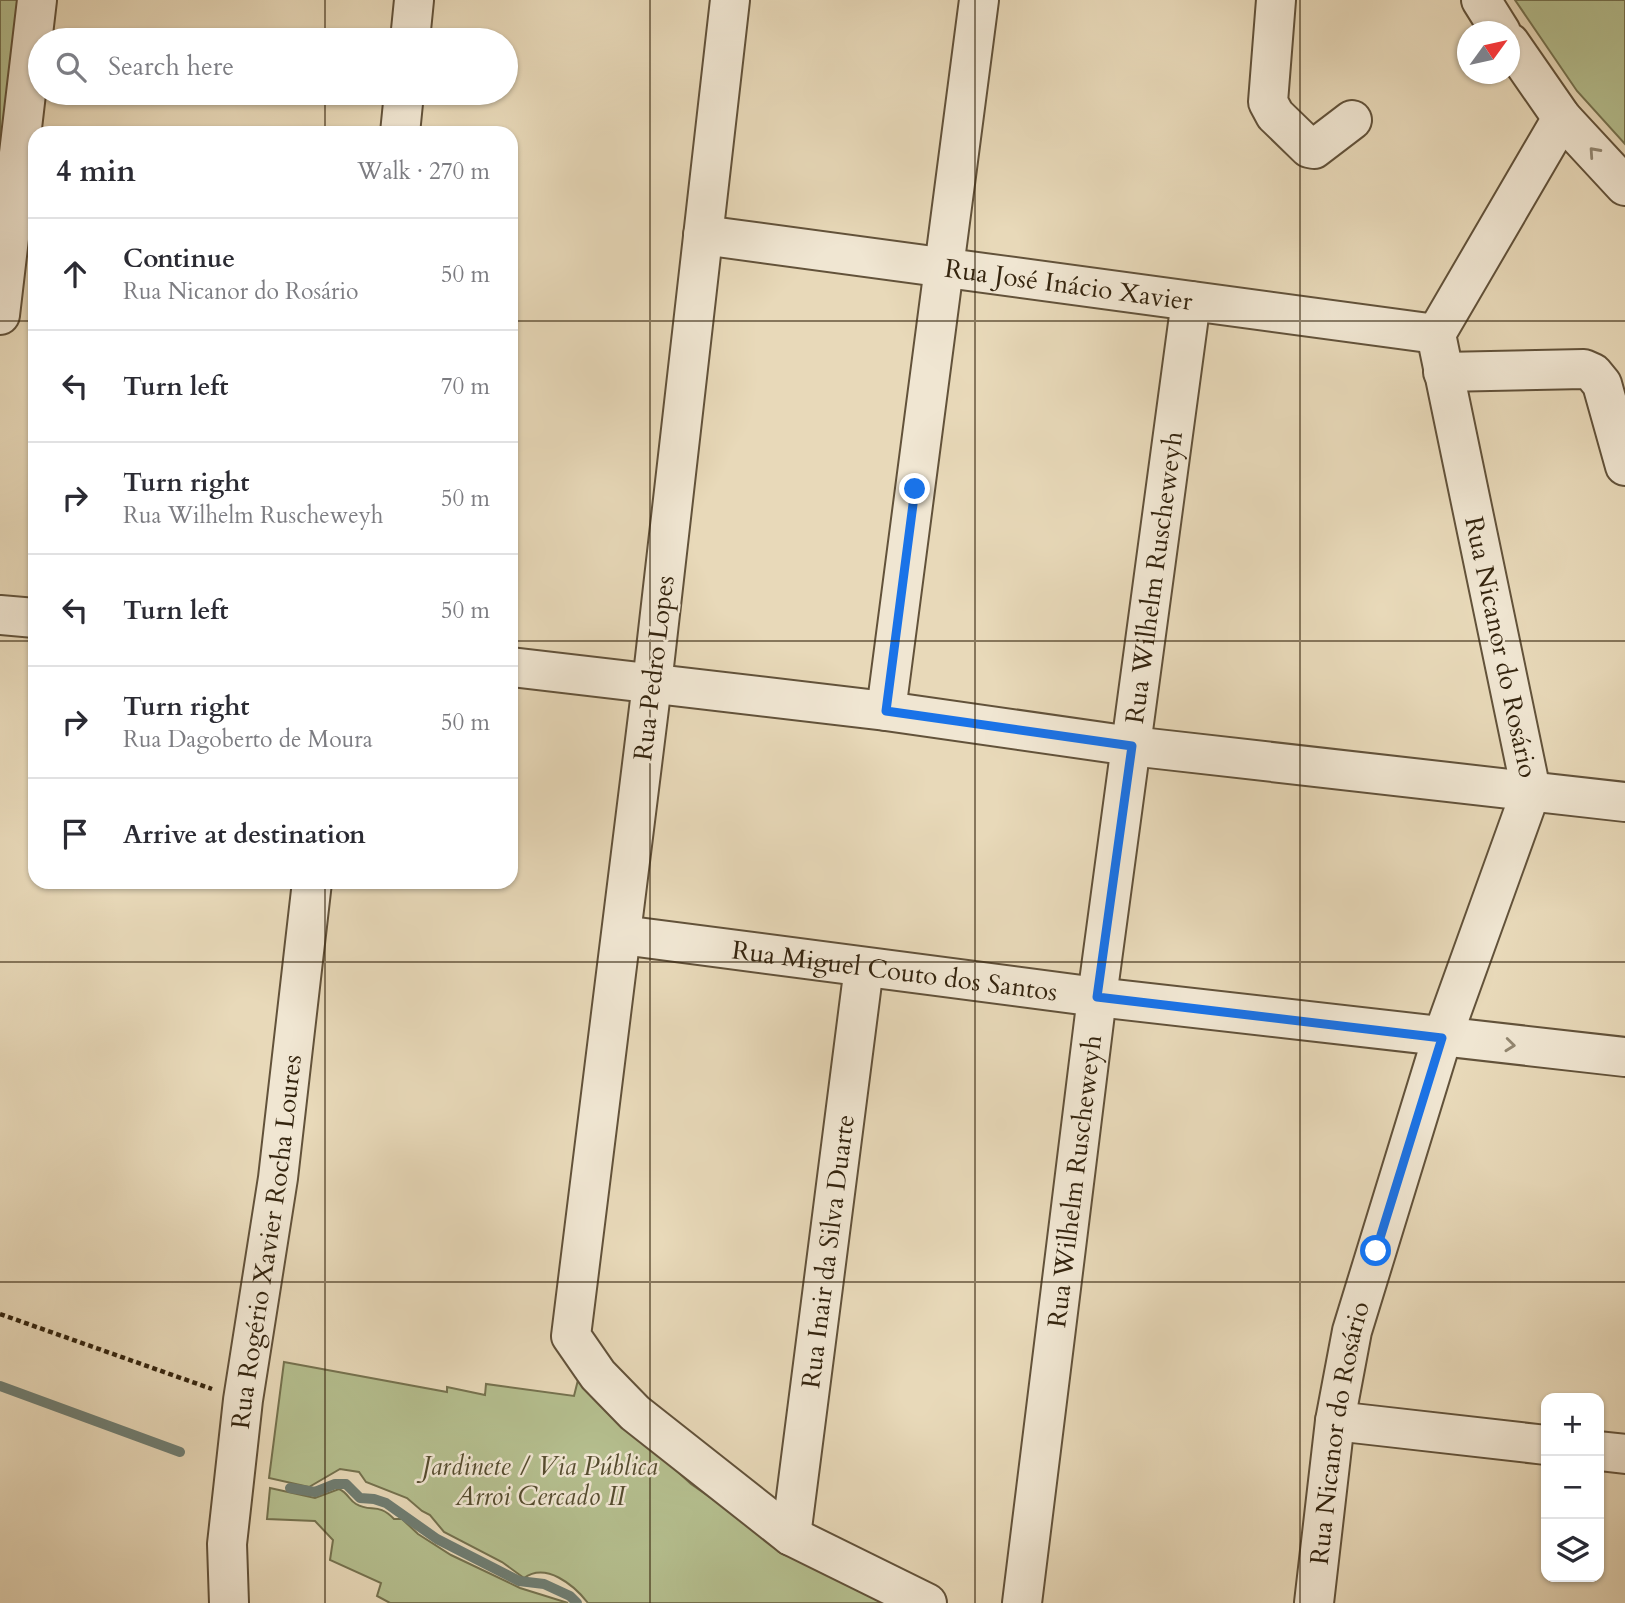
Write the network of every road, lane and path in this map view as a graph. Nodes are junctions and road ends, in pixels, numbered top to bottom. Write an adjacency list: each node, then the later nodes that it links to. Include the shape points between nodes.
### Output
1 (37, 0): 8 (street)
2 (414, 0): 9 (street)
3 (730, 0): 17 (street, Rua Pedro Lopes)
4 (979, 0): 18 (street)
5 (1276, 0): 14 (street, via 1268,102 1275,115 1314,149)
6 (1480, 0): 7 (street)
7 (1494, 21)
8 (34, 28)
9 (411, 28)
10 (1520, 57): 13 (street)
11 (28, 77): 20 (street)
12 (403, 105): 15 (street)
13 (1562, 117): 16 (street, one-way to 13); 21 (street)
14 (1352, 120)
15 (401, 126)
16 (1625, 187)
17 (703, 235): 18 (street, Rua José Inácio Xavier); 27 (street, Rua Pedro Lopes)
18 (944, 268): 19 (street, Rua José Inácio Xavier); 28 (street)
19 (1191, 301): 21 (street, Rua José Inácio Xavier); 29 (street, Rua Wilhelm Ruscheweyh)
20 (0, 315)
21 (1436, 334): 22 (street, Rua Nicanor do Rosário)
22 (1443, 372): 23 (street, via 1584,369 1593,373 1602,384); 30 (street, Rua Nicanor do Rosário)
23 (1625, 466)
24 (0, 615): 25 (street)
25 (28, 617)
26 (518, 668): 27 (street)
27 (652, 684): 28 (street); 33 (street, Rua Pedro Lopes)
28 (886, 711): 29 (street)
29 (1132, 746): 30 (street); 35 (street, Rua Wilhelm Ruscheweyh)
30 (1531, 791): 31 (street); 36 (street, Rua Nicanor do Rosário)
31 (1625, 802)
32 (311, 889): 39 (street, Rua Rogério Xavier Rocha Loures, via 278,1178)
33 (622, 936): 34 (street, Rua Miguel Couto dos Santos); 44 (street, Rua Pedro Lopes, via 571,1336 598,1375 635,1413)
34 (864, 967): 35 (street, Rua Miguel Couto dos Santos); 44 (street, Rua Inair da Silva Duarte)
35 (1097, 997): 36 (street, Rua Miguel Couto dos Santos); 47 (street, Rua Wilhelm Ruscheweyh)
36 (1442, 1038): 37 (street, Rua Miguel Couto dos Santos, one-way to 37); 40 (street, Rua Nicanor do Rosário, via 1352,1331)
37 (1625, 1057)
38 (0, 1314): 39 (path)
39 (243, 1400): 45 (street, Rua Rogério Xavier Rocha Loures, via 227,1544)
40 (1335, 1421): 41 (street); 48 (street, Rua Nicanor do Rosário)
41 (1541, 1444)
42 (1604, 1452): 43 (street)
43 (1625, 1454)
44 (791, 1536): 46 (street)
45 (229, 1603)
46 (927, 1603)
47 (1022, 1603)
48 (1314, 1603)

